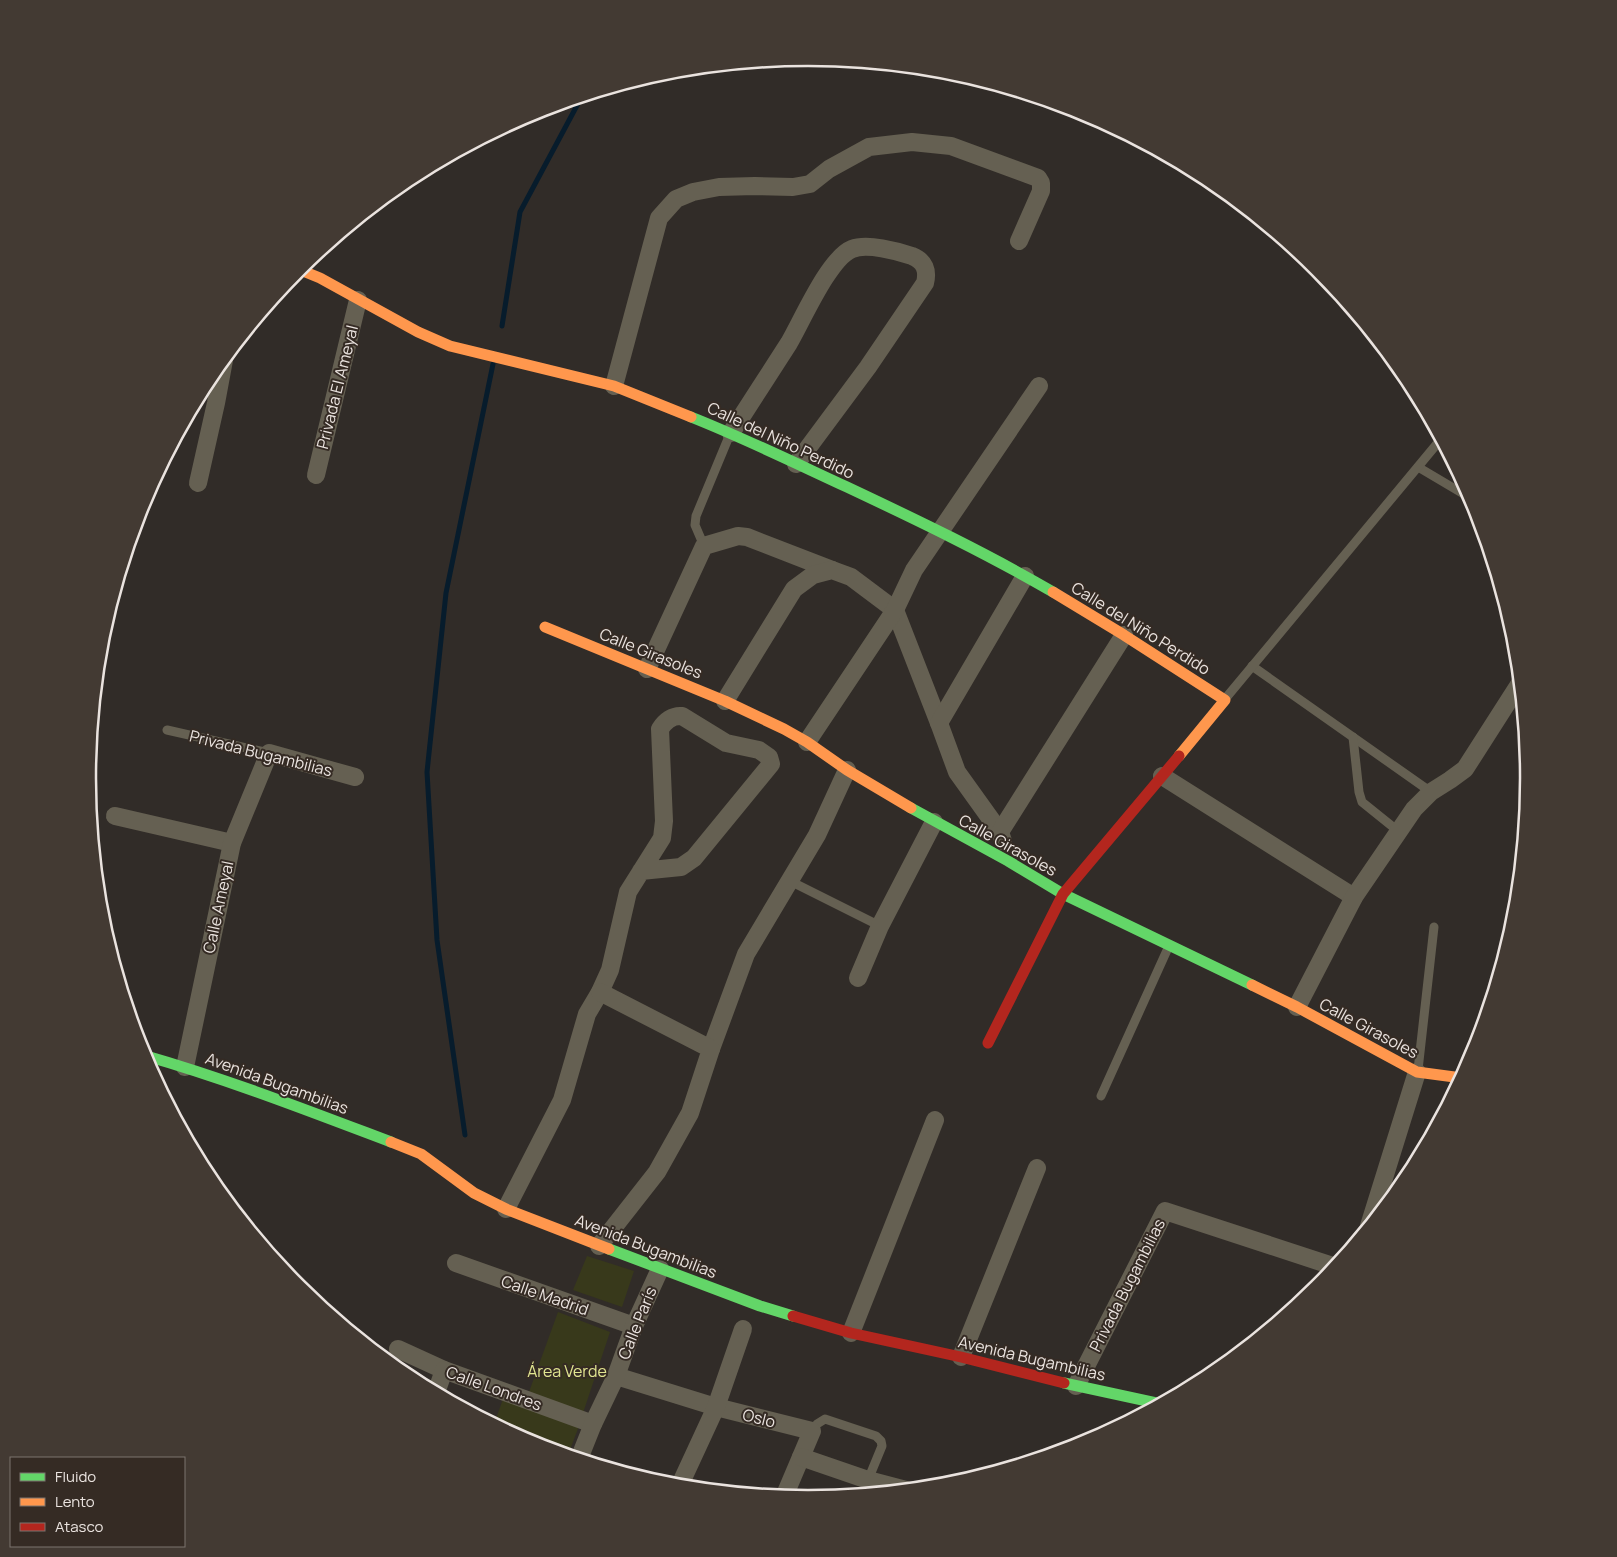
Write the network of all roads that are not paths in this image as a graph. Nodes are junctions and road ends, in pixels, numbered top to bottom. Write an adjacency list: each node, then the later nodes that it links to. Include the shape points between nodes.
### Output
1 (1019, 241): 5 (street, via 1041,191 1038,178 950,146 912,142 869,147 829,169 810,184 719,187 693,192 676,200 659,218)
2 (307, 273): 3 (street, Calle del Niño Perdido)
3 (358, 300): 5 (street, Calle del Niño Perdido, via 450,346); 11 (street, Privada El Ameyal)
4 (221, 376): 12 (street)
5 (614, 386): 7 (street, Calle del Niño Perdido)
6 (1039, 386): 14 (street)
7 (731, 433): 9 (street, Calle del Niño Perdido); 9 (street, via 789,342 823,280 838,261 850,250 861,247 916,258 926,267 925,283); 15 (lane, via 696,516 695,525)
8 (1437, 444): 10 (lane)
9 (796, 464): 14 (street, Calle del Niño Perdido)
10 (1418, 467): 13 (lane); 21 (lane)
11 (316, 475)
12 (198, 483)
13 (1460, 491)
14 (940, 531): 17 (street, Calle del Niño Perdido); 18 (street, via 914,570)
15 (704, 546): 16 (street, via 738,536 748,537); 22 (street)
16 (832, 570): 18 (street, via 851,577); 25 (street, via 813,575 794,589)
17 (1024, 576): 20 (street, Calle del Niño Perdido); 26 (street)
18 (894, 610): 26 (street); 29 (street)
19 (544, 627): 22 (street, Calle Girasoles)
20 (1124, 635): 24 (street, Calle del Niño Perdido); 38 (street)
21 (1252, 666): 24 (lane); 28 (lane)
22 (647, 669): 25 (street, Calle Girasoles)
23 (1515, 690): 34 (street, via 1465,768)
24 (1225, 700): 32 (street)
25 (725, 701): 29 (street, Calle Girasoles)
26 (940, 723): 38 (street, via 957,772)
27 (166, 730): 30 (lane, Privada Bugambilias)
28 (1353, 737): 34 (lane); 37 (lane, via 1362,802)
29 (807, 742): 31 (street, Calle Girasoles)
30 (269, 753): 33 (street, Privada Bugambilias); 39 (street, Calle Ameyal)
31 (847, 770): 36 (street, Calle Girasoles); 42 (street, via 817,835)
32 (1162, 776): 43 (street); 44 (street)
33 (355, 777)
34 (1431, 792): 37 (street, via 1414,808)
35 (115, 816): 39 (street)
36 (934, 822): 40 (street, Calle Girasoles); 45 (street)
37 (1398, 831): 44 (street)
38 (1000, 832): 40 (street)
39 (232, 843): 54 (street, Calle Ameyal)
40 (1008, 860): 43 (street, Calle Girasoles)
41 (640, 871): 41 (street, via 681,867 694,858 771,764 769,757 759,750 726,743 682,716 677,715 664,723 660,728 662,838); 49 (street, via 628,892 610,970)
42 (790, 881): 45 (lane); 52 (street, via 746,954)
43 (1063, 894): 47 (street, Calle Girasoles); 51 (street)
44 (1354, 897): 50 (street)
45 (880, 926): 48 (street)
46 (1434, 927): 55 (lane)
47 (1169, 945): 50 (street, Calle Girasoles); 57 (lane)
48 (858, 978)
49 (600, 992): 52 (street); 60 (street, via 587,1014 562,1100)
50 (1297, 1007): 55 (street, Calle Girasoles)
51 (988, 1043)
52 (711, 1049): 62 (street, via 690,1113 657,1172)
53 (153, 1058): 54 (street, Avenida Bugambilias)
54 (186, 1067): 60 (street, Avenida Bugambilias, via 421,1154 474,1193)
55 (1418, 1072): 56 (street, Calle Girasoles); 61 (street)
56 (1455, 1077)
57 (1101, 1096)
58 (935, 1120): 68 (street)
59 (1037, 1168): 70 (street)
60 (506, 1209): 62 (street, Avenida Bugambilias)
61 (1373, 1213)
62 (599, 1246): 65 (street, Avenida Bugambilias)
63 (456, 1263): 66 (street, Calle Madrid)
64 (1328, 1265): 73 (street, Privada Bugambilias, via 1165,1211)
65 (660, 1269): 66 (street, Calle París); 68 (street, Avenida Bugambilias, via 760,1306)
66 (634, 1326): 72 (street, Calle París)
67 (743, 1329): 76 (street)
68 (851, 1333): 70 (street, Avenida Bugambilias)
69 (398, 1350): 71 (street, Calle Londres)
70 (961, 1357): 73 (street, Avenida Bugambilias)
71 (444, 1370): 74 (street); 77 (street, Calle Londres)
72 (616, 1376): 76 (street, Oslo); 77 (street, Calle París)
73 (1076, 1386): 75 (street, Avenida Bugambilias)
74 (438, 1387)
75 (1152, 1402)
76 (716, 1407): 78 (street, Oslo); 81 (street)
77 (593, 1424): 79 (street, Calle París)
78 (812, 1431): 80 (street); 82 (lane, via 825,1420 881,1440 882,1446)
79 (581, 1453)
80 (801, 1457): 82 (street); 84 (street)
81 (683, 1479)
82 (868, 1480): 83 (street)
83 (890, 1486)
84 (787, 1490)

